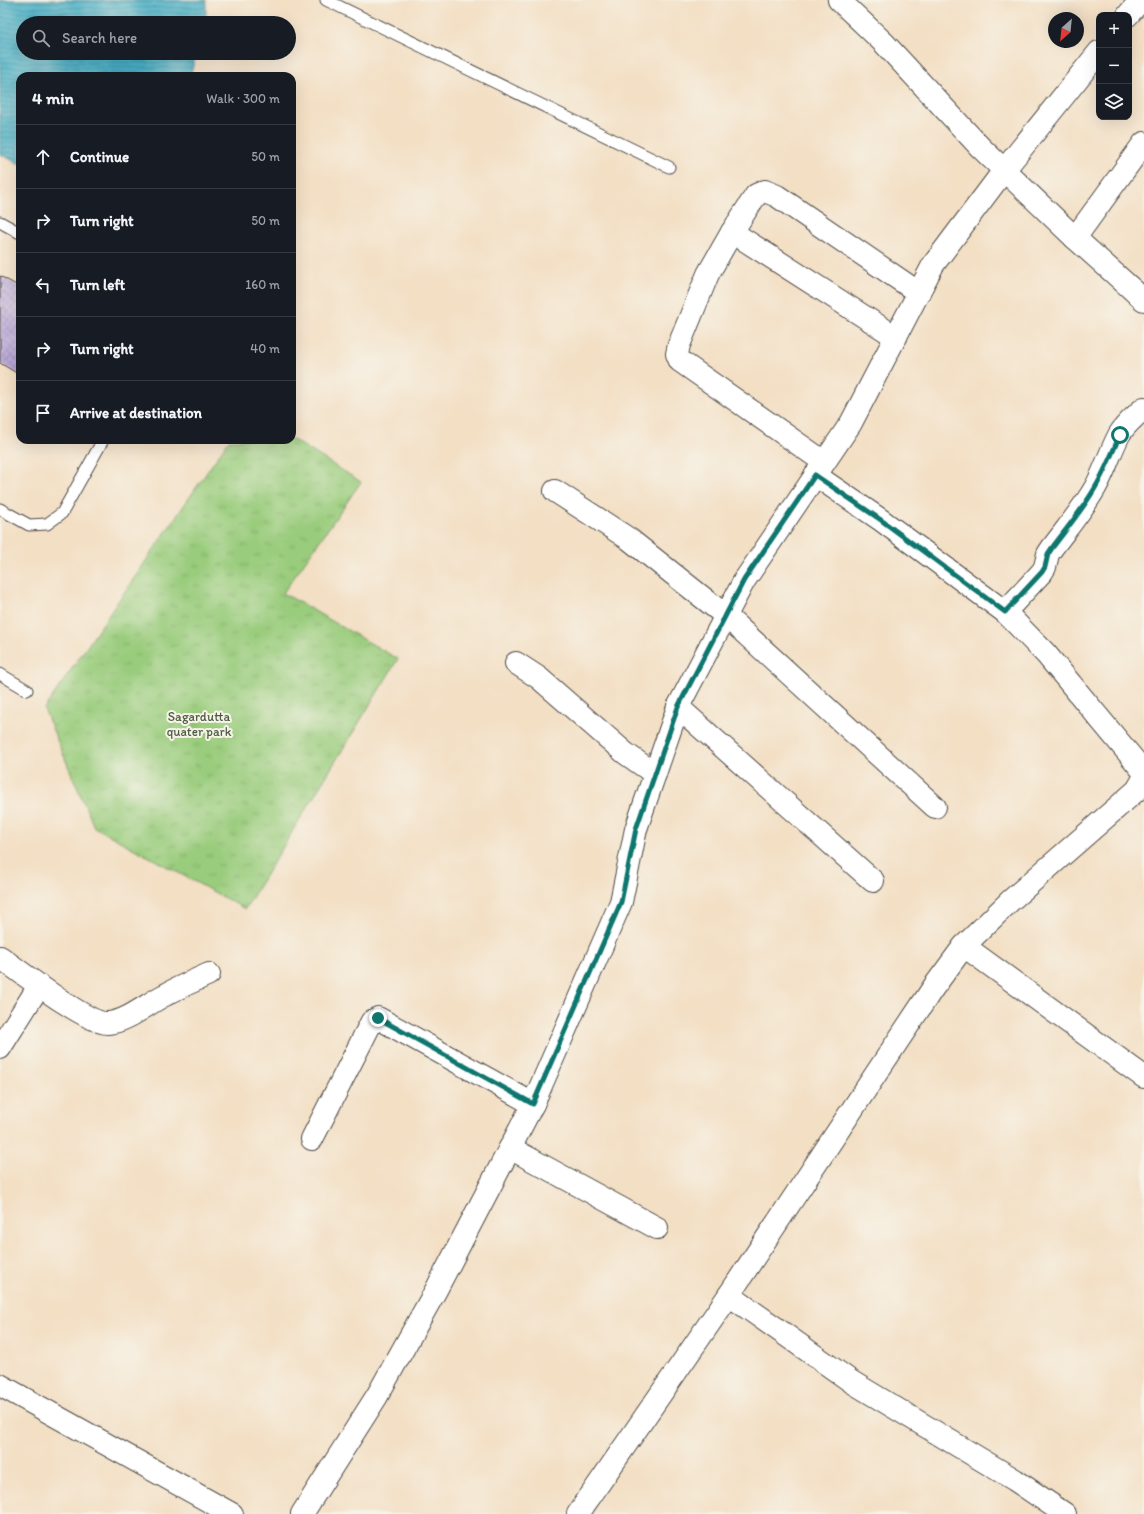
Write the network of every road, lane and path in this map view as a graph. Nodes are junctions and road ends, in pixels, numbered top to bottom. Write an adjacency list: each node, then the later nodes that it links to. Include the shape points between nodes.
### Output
1 (326, 0): 7 (lane)
2 (839, 0): 8 (street, via 884,43 980,147)
3 (1141, 0): 4 (street)
4 (1131, 12)
5 (1096, 56): 8 (street)
6 (1144, 143): 12 (street)
7 (669, 167)
8 (1005, 170): 12 (street); 13 (street, via 933,265)
9 (0, 222): 10 (lane)
10 (16, 231)
11 (732, 232): 13 (street, via 756,195 764,191 776,196); 15 (street); 18 (street, via 708,274 677,354 680,361)
12 (1075, 238): 14 (street)
13 (919, 293): 15 (street)
14 (1144, 300)
15 (896, 337): 18 (street, via 851,423)
16 (1144, 408): 21 (street, via 1120,435 1104,473 1085,504 1048,554 1045,567)
17 (101, 444): 20 (lane, via 62,513 47,524 29,525)
18 (820, 469): 21 (street, via 881,520); 22 (street, via 744,580)
19 (555, 491): 22 (street, via 629,539)
20 (0, 509)
21 (1005, 612): 27 (street, via 1046,654)
22 (726, 616): 26 (street); 30 (street)
23 (516, 663): 28 (street, via 539,678 625,753)
24 (0, 674): 25 (lane)
25 (27, 690)
26 (678, 707): 28 (street); 31 (street)
27 (1144, 772)
28 (655, 774): 38 (street, via 636,829 621,902)
29 (1144, 778): 32 (street, via 1136,790 1010,900)
30 (935, 807)
31 (873, 880)
32 (964, 946): 37 (street); 42 (street, via 933,988)
33 (0, 957): 35 (street)
34 (209, 974): 35 (street, via 118,1021 107,1024 92,1020)
35 (39, 986): 36 (street)
36 (0, 1048)
37 (1144, 1077)
38 (533, 1104): 39 (street, via 378,1018 372,1021); 40 (street)
39 (312, 1139)
40 (510, 1148): 41 (street); 45 (street, via 377,1396)
41 (657, 1228)
42 (729, 1295): 46 (street); 47 (street, via 852,1382 1015,1480)
43 (0, 1385): 44 (street)
44 (232, 1514)
45 (302, 1514)
46 (578, 1514)
47 (1065, 1514)

